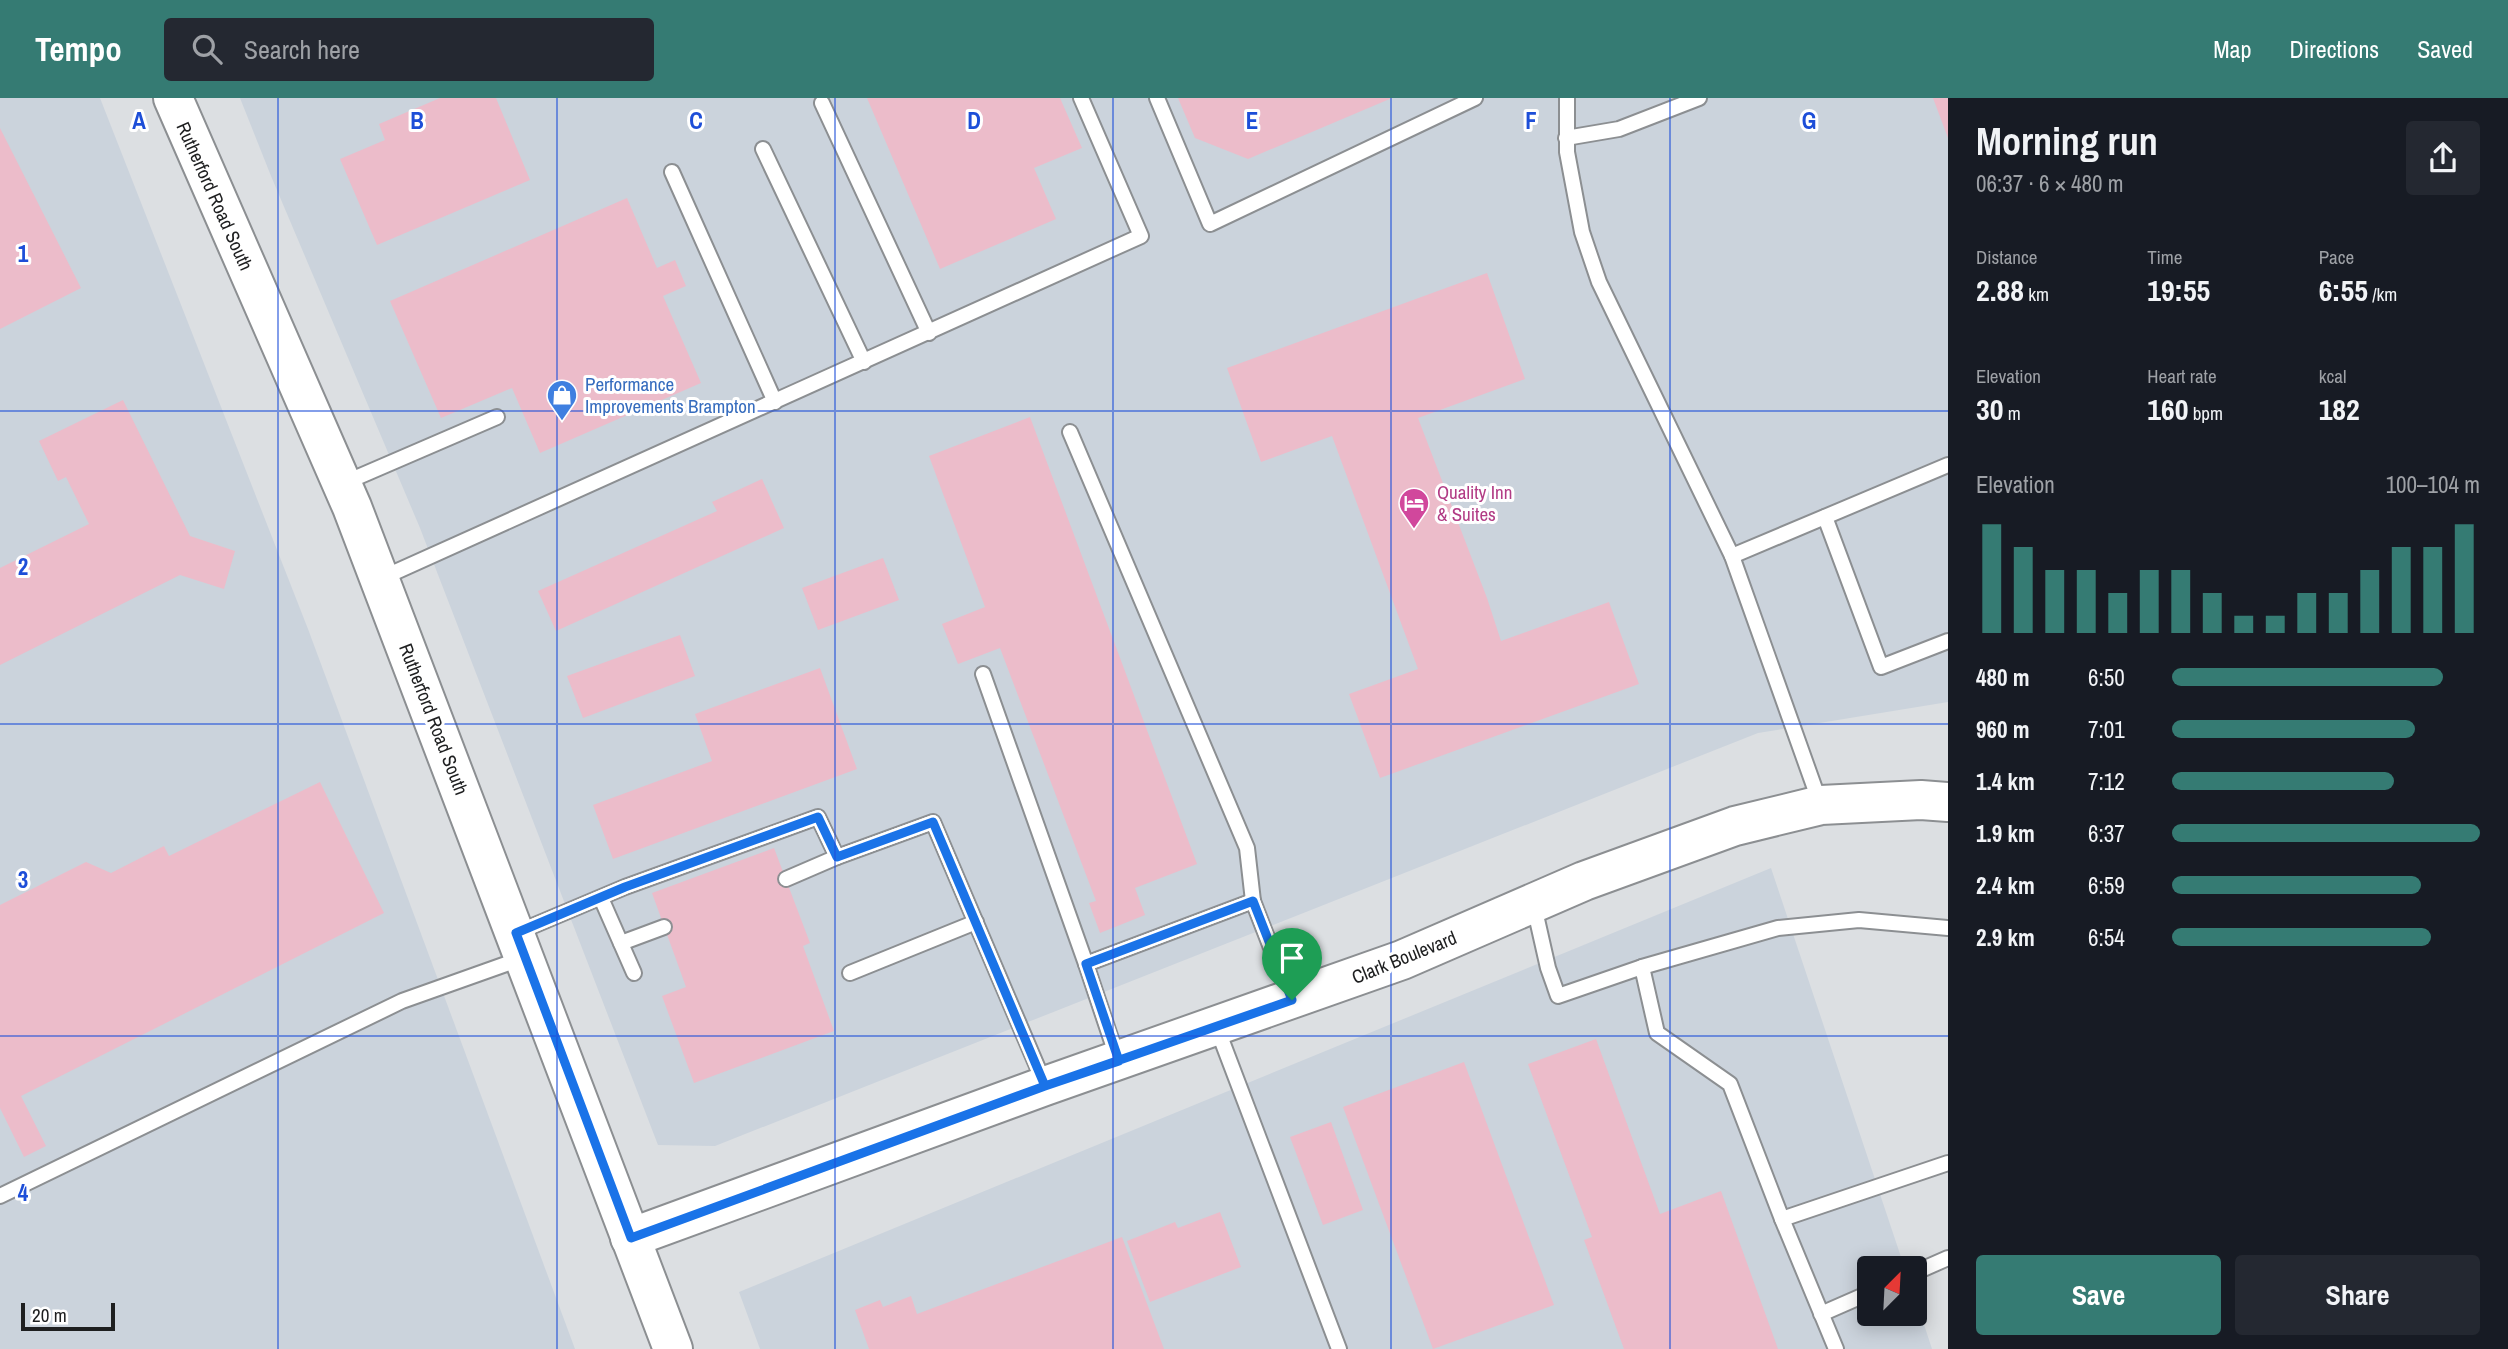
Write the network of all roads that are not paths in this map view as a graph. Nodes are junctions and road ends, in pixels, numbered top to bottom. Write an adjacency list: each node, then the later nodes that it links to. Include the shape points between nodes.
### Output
1 (173, 98): 17 (street, Rutherford Road South)
2 (1081, 98): 11 (lane, via 1141,236)
3 (1157, 98): 4 (lane, via 1210,224)
4 (1475, 98)
5 (1567, 98): 8 (lane)
6 (1699, 98): 8 (lane, via 1619,129)
7 (822, 103): 11 (lane)
8 (1566, 138): 19 (lane, via 1582,232 1599,282)
9 (762, 149): 12 (lane)
10 (671, 172): 13 (lane)
11 (929, 333): 12 (lane)
12 (864, 362): 13 (lane)
13 (775, 401): 20 (lane)
14 (497, 417): 17 (lane)
15 (1070, 432): 28 (lane, via 1247,848)
16 (1948, 465): 18 (lane)
17 (343, 484): 20 (street, Rutherford Road South)
18 (1825, 517): 19 (lane); 21 (lane, via 1881,667)
19 (1732, 556): 24 (lane)
20 (380, 578): 34 (street, Rutherford Road South)
21 (1948, 641)
22 (983, 674): 35 (lane)
23 (1948, 802): 24 (street, Clark Boulevard)
24 (1821, 804): 29 (street, Clark Boulevard, via 1735,826)
25 (837, 857): 26 (lane); 27 (lane, via 818,817); 30 (lane, via 933,822)
26 (786, 879)
27 (601, 898): 33 (lane); 34 (lane)
28 (1253, 901): 35 (lane); 39 (lane)
29 (1533, 902): 36 (lane, via 1558,996); 39 (street, Clark Boulevard, via 1402,960)
30 (976, 922): 38 (lane); 42 (lane)
31 (664, 927): 33 (lane)
32 (1948, 928): 36 (lane, via 1858,920 1778,928)
33 (621, 943): 37 (lane)
34 (520, 945): 44 (lane); 46 (street, Rutherford Road South)
35 (1086, 964): 41 (lane)
36 (1642, 967): 45 (lane, via 1657,1033 1730,1084)
37 (634, 973)
38 (850, 973)
39 (1292, 1000): 40 (street, Clark Boulevard)
40 (1217, 1027): 41 (street, Clark Boulevard); 52 (lane)
41 (1119, 1061): 42 (street, Clark Boulevard)
42 (1045, 1086): 46 (street, Clark Boulevard)
43 (1948, 1163): 45 (lane)
44 (0, 1196)
45 (1782, 1219): 50 (lane)
46 (631, 1238): 51 (street, Rutherford Road South)
47 (1948, 1258): 48 (lane)
48 (1927, 1267)
49 (1857, 1298): 50 (lane)
50 (1821, 1314): 53 (lane)
51 (673, 1349)
52 (1339, 1349)
53 (1836, 1349)

